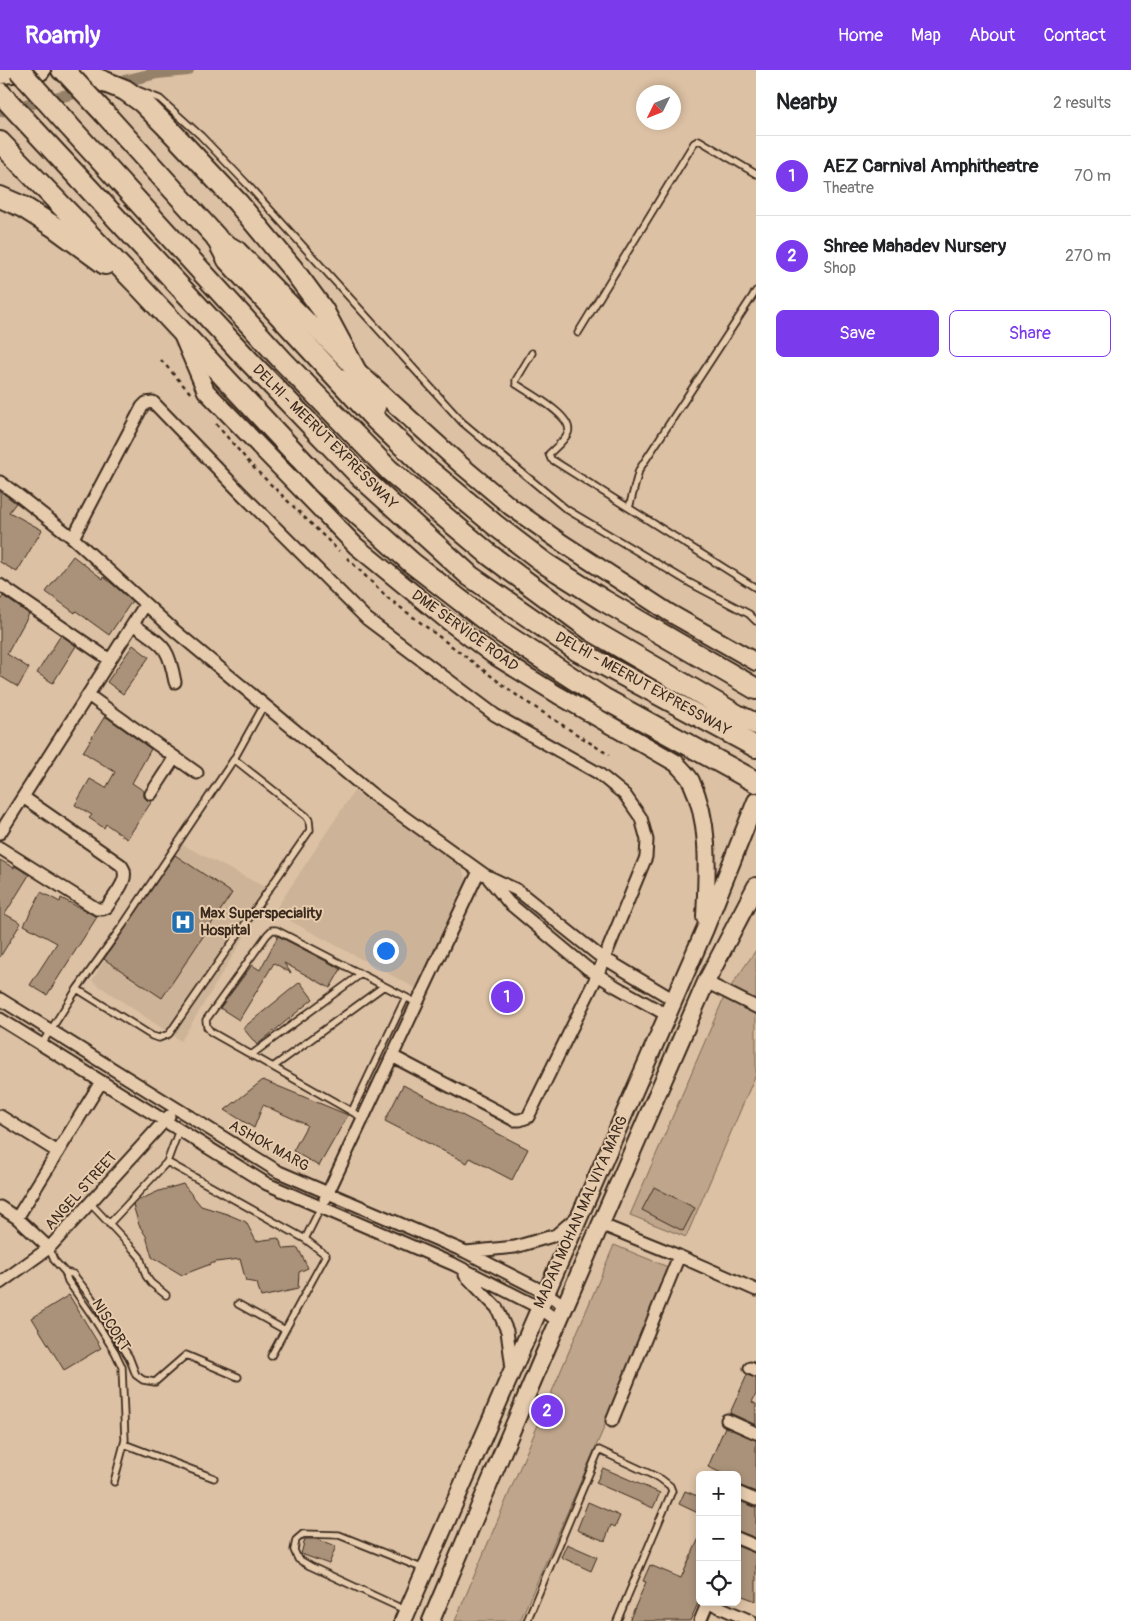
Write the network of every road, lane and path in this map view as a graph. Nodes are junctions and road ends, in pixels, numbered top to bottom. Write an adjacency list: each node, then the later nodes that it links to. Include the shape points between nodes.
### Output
1 (19, 70): 32 (highway, DELHI - MEERUT EXPRESSWAY, bridge, via 283,361 389,470 491,556 591,630)
2 (40, 70): 4 (highway)
3 (63, 70): 6 (highway, via 85,74); 10 (highway, bridge)
4 (0, 73)
5 (0, 93): 33 (highway, DELHI - MEERUT EXPRESSWAY, via 360,476 470,576 578,651)
6 (151, 100): 16 (highway, via 292,268 323,310); 24 (lane, via 201,136 462,422 566,509)
7 (1, 143): 11 (highway)
8 (756, 174): 14 (lane, via 708,145 698,140 694,143)
9 (0, 197): 11 (highway, via 24,207)
10 (216, 237): 16 (main road, via 238,250); 17 (highway, via 228,260)
11 (140, 287): 13 (highway)
12 (756, 291): 19 (lane, via 639,470)
13 (179, 329): 37 (highway, via 323,483 412,563 502,632 603,698); 46 (main road, DME SERVICE ROAD, via 206,391 356,546 493,655 676,763 691,780 700,806 707,849)
14 (578, 333)
15 (532, 353): 19 (lane, via 516,384 562,415 568,424 568,433 549,454 551,459)
16 (351, 365): 17 (highway); 27 (main road, via 511,506 660,608)
17 (403, 446): 29 (highway, via 494,525 546,564)
18 (0, 482): 20 (street)
19 (629, 508): 22 (lane)
20 (73, 538): 23 (street); 48 (street, via 142,407 153,402 367,620 495,715 598,773 625,795 641,818 647,840 646,857)
21 (0, 585): 26 (street)
22 (756, 588)
23 (145, 605): 25 (street); 31 (street)
24 (756, 621)
25 (133, 624): 26 (street); 28 (street, via 166,650)
26 (110, 660): 30 (street)
27 (756, 662)
28 (175, 682)
29 (756, 689)
30 (88, 696): 34 (street); 39 (street)
31 (264, 705): 35 (lane); 43 (street, via 372,794)
32 (756, 724)
33 (754, 746)
34 (175, 757): 36 (street); 38 (street)
35 (234, 759): 53 (lane); 53 (lane, via 306,816 310,830 169,1034 160,1038 152,1036)
36 (197, 773)
37 (756, 782)
38 (151, 794)
39 (23, 797): 41 (street); 42 (street, via 121,865 125,878 107,906 97,909)
40 (756, 801): 46 (main road, MADAN MOHAN MALVIYA MARG)
41 (0, 833)
42 (0, 848)
43 (482, 873): 48 (street, via 517,890); 50 (street, via 509,903); 56 (street)
44 (756, 886): 47 (main road, MADAN MOHAN MALVIYA MARG)
45 (756, 912): 47 (main road)
46 (705, 929): 57 (main road, MADAN MOHAN MALVIYA MARG)
47 (724, 947): 51 (main road, MADAN MOHAN MALVIYA MARG)
48 (605, 958): 50 (street); 57 (street)
49 (360, 974): 52 (lane); 62 (lane); 62 (lane, via 276,930 269,932 206,1020 210,1032)
50 (597, 976): 57 (street); 63 (street, via 524,1120 514,1120)
51 (706, 982): 58 (street); 83 (main road, MADAN MOHAN MALVIYA MARG)
52 (384, 986): 54 (lane); 64 (lane)
53 (77, 989): 60 (lane)
54 (406, 997): 56 (lane); 65 (lane)
55 (0, 999): 60 (street, ASHOK MARG)
56 (417, 1003): 63 (street)
57 (671, 1007): 80 (main road, MADAN MOHAN MALVIYA MARG)
58 (756, 1007)
59 (0, 1019): 61 (street, ASHOK MARG)
60 (51, 1030): 61 (lane); 68 (street, ASHOK MARG)
61 (41, 1044): 67 (street, ASHOK MARG)
62 (251, 1055): 64 (lane)
63 (392, 1056): 66 (street)
64 (273, 1067): 69 (lane)
65 (369, 1075): 66 (lane); 69 (lane)
66 (380, 1080): 71 (street)
67 (102, 1082): 72 (street, ASHOK MARG); 74 (street)
68 (175, 1109): 72 (street, ANGEL STREET); 76 (street, ASHOK MARG, via 279,1172)
69 (352, 1112): 71 (lane)
70 (0, 1116): 74 (street)
71 (363, 1118): 76 (street)
72 (164, 1121): 73 (street, ASHOK MARG); 77 (street, ANGEL STREET)
73 (179, 1130): 75 (lane); 79 (street, ASHOK MARG, via 266,1184)
74 (58, 1152): 81 (street)
75 (167, 1162): 82 (lane); 84 (lane)
76 (328, 1193): 79 (street); 86 (street, ASHOK MARG)
77 (90, 1203): 82 (lane); 85 (street, ANGEL STREET)
78 (0, 1207): 81 (street)
79 (321, 1207): 84 (lane); 88 (street, ASHOK MARG)
80 (581, 1212): 86 (street, via 556,1235 515,1248); 93 (main road, MADAN MOHAN MALVIYA MARG)
81 (17, 1218): 85 (street)
82 (109, 1224): 92 (lane, via 140,1257 151,1284)
83 (600, 1224): 87 (street); 95 (main road, MADAN MOHAN MALVIYA MARG)
84 (304, 1239): 96 (lane, via 326,1255)
85 (49, 1248): 89 (lane, NISCORT); 90 (street, ANGEL STREET)
86 (466, 1252): 93 (street, ASHOK MARG)
87 (680, 1256): 91 (street); 101 (street)
88 (455, 1265): 93 (street, ASHOK MARG); 98 (street, via 497,1308 507,1331)
89 (65, 1272): 99 (lane, via 73,1274 91,1297 129,1357 136,1374 143,1380 155,1382 186,1355); 103 (lane, NISCORT, via 122,1367)
90 (0, 1283)
91 (756, 1290)
92 (166, 1295)
93 (543, 1300): 95 (street, ASHOK MARG); 98 (main road, MADAN MOHAN MALVIYA MARG)
94 (238, 1304): 96 (lane)
95 (562, 1313): 114 (main road, MADAN MOHAN MALVIYA MARG)
96 (285, 1330): 97 (lane)
97 (271, 1356)
98 (512, 1370): 110 (main road, MADAN MOHAN MALVIYA MARG)
99 (238, 1377)
100 (727, 1420): 102 (street)
101 (612, 1421)
102 (756, 1433)
103 (124, 1444): 104 (lane); 105 (lane, NISCORT)
104 (214, 1478)
105 (114, 1482)
106 (741, 1494): 107 (street)
107 (756, 1500)
108 (741, 1540): 109 (street)
109 (756, 1546)
110 (425, 1569): 113 (main road, MADAN MOHAN MALVIYA MARG); 113 (lane, via 339,1535 303,1534 296,1540 294,1550 298,1559)
111 (706, 1606): 117 (street)
112 (717, 1606): 118 (street)
113 (405, 1616)
114 (431, 1621)
115 (527, 1621): 116 (lane, via 599,1450 661,1479 672,1491)
116 (617, 1621)
117 (700, 1621)
118 (751, 1621)

